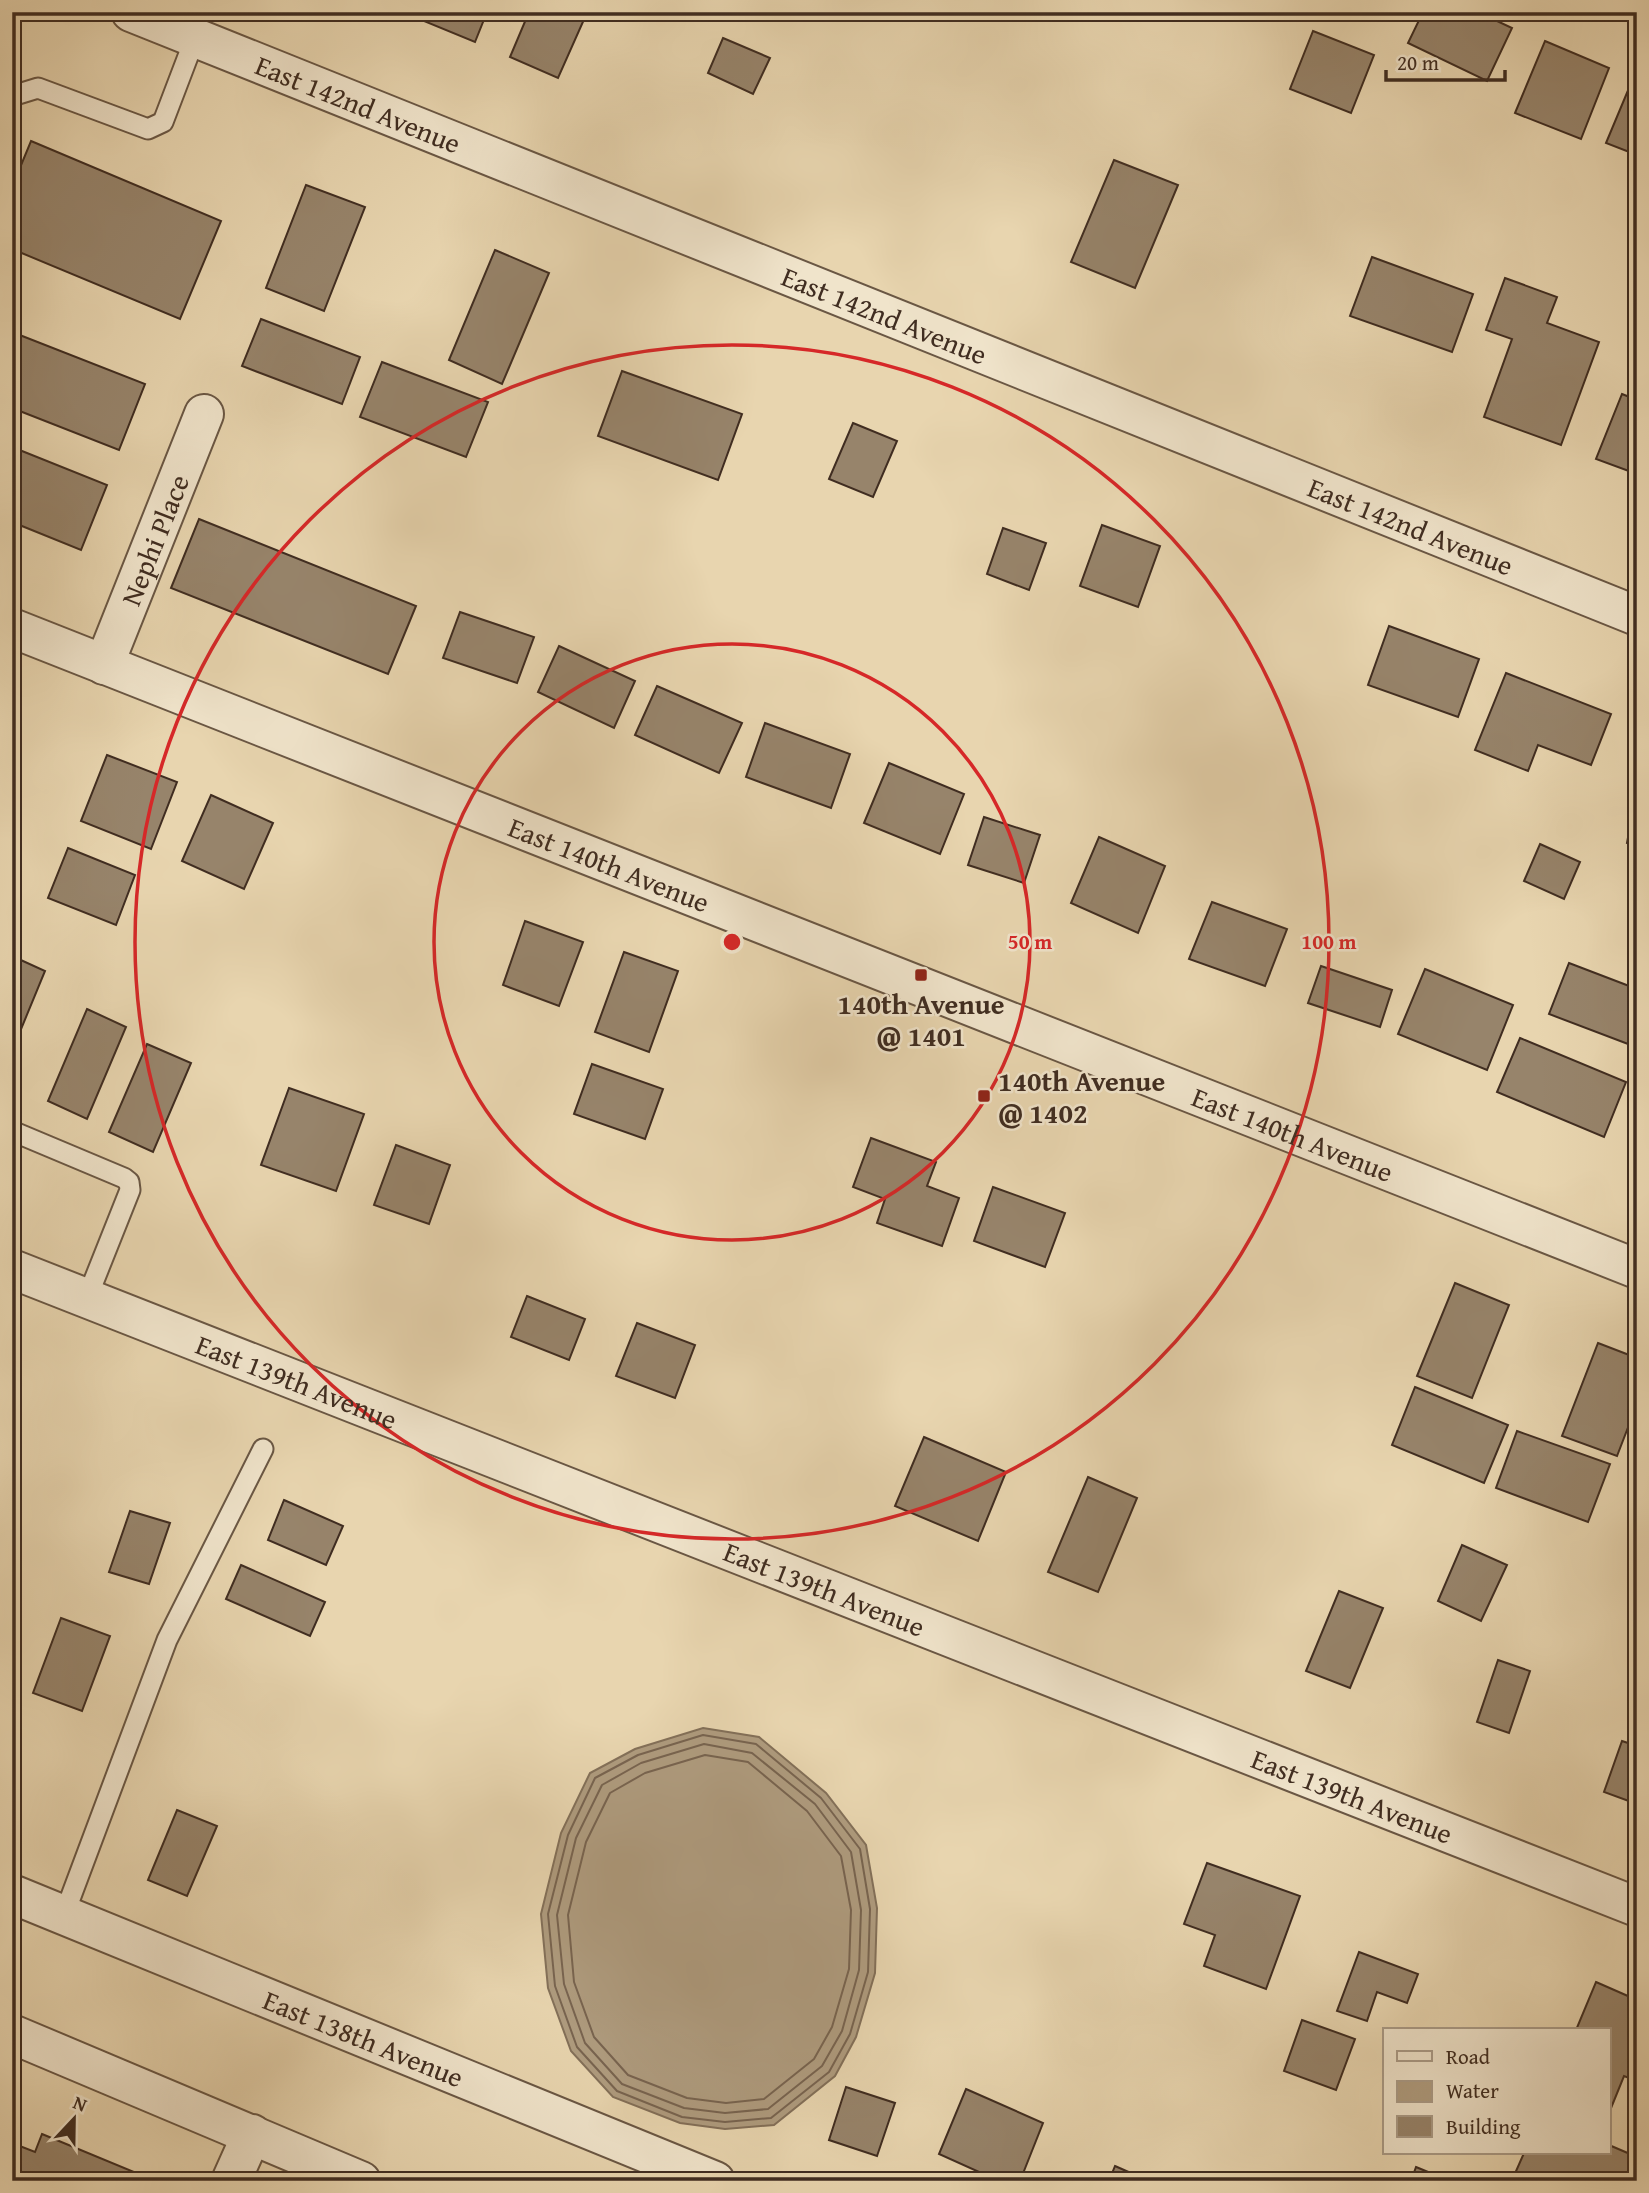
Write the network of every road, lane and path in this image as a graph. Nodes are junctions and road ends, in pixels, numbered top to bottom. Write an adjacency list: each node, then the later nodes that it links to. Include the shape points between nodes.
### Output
1 (131, 12): 2 (street, East 142nd Avenue)
2 (195, 38): 3 (lane, via 163,122 148,130 38,88); 5 (street, East 142nd Avenue)
3 (12, 96)
4 (204, 414): 7 (street, Nephi Place)
5 (1637, 616)
6 (12, 628): 7 (street, East 140th Avenue)
7 (104, 664): 10 (street, East 140th Avenue)
8 (12, 1131): 11 (lane, via 129,1182)
9 (12, 1269): 11 (street, East 139th Avenue)
10 (1637, 1269)
11 (87, 1298): 14 (street, East 139th Avenue)
12 (263, 1448): 15 (lane, via 167,1640)
13 (12, 1894): 15 (street, East 138th Avenue)
14 (1637, 1907)
15 (64, 1915): 20 (street, East 138th Avenue)
16 (12, 2034): 17 (street)
17 (252, 2134): 18 (street); 19 (street)
18 (231, 2181)
19 (361, 2181)
20 (715, 2181)

